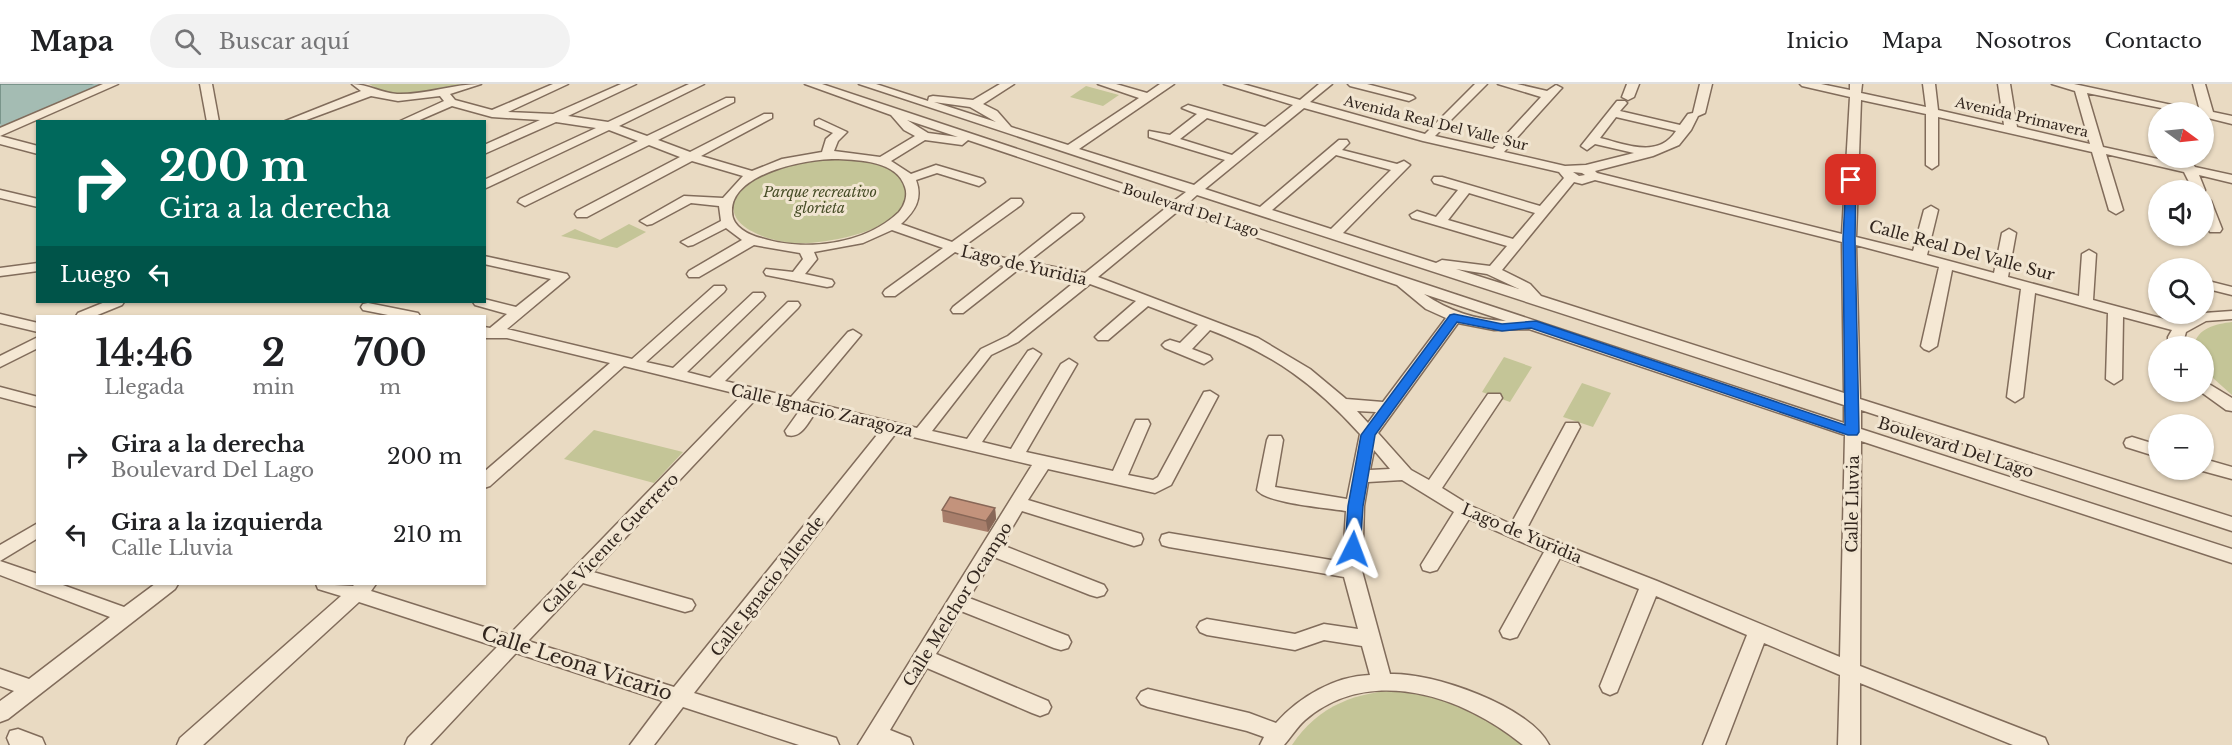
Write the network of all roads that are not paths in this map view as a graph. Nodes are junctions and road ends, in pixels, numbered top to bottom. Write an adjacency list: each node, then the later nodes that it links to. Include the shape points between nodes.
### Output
1 (112, 84): 62 (street)
2 (206, 84): 51 (street)
3 (358, 84): 29 (street)
4 (475, 84): 32 (street)
5 (562, 84): 47 (street)
6 (630, 84): 50 (street)
7 (698, 84): 57 (street)
8 (812, 84): 43 (street, Boulevard Del Lago)
9 (865, 84): 34 (street, Boulevard Del Lago)
10 (1104, 84): 31 (street)
11 (1168, 84): 31 (street)
12 (1326, 84): 39 (street)
13 (1354, 84): 30 (street)
14 (1404, 84): 30 (street)
15 (1481, 84): 66 (street)
16 (1504, 84): 76 (street, via 1552,91)
17 (1633, 84): 40 (street)
18 (1706, 84): 60 (street, via 1696,114)
19 (1806, 84): 28 (street, Avenida Primavera)
20 (1929, 84): 44 (street)
21 (2004, 84): 61 (street)
22 (2058, 84): 27 (street)
23 (2127, 84): 35 (street)
24 (2199, 84): 37 (street)
25 (1000, 85): 38 (street)
26 (1238, 85): 39 (street, Avenida Real Del Valle Sur)
27 (2080, 89): 35 (street); 73 (street)
28 (1856, 90): 44 (street, Avenida Primavera); 113 (street, Calle Lluvia)
29 (370, 92): 32 (street); 52 (street)
30 (1392, 94): 33 (street)
31 (1148, 97): 74 (street)
32 (447, 98): 47 (street); 53 (street)
33 (1409, 98)
34 (913, 99): 38 (street, Boulevard Del Lago); 45 (street, Boulevard Del Lago)
35 (2128, 99): 41 (street)
36 (730, 100): 69 (street)
37 (2201, 102)
38 (975, 104): 59 (street, Boulevard Del Lago, via 1000,119)
39 (1302, 104): 63 (street); 66 (street, Avenida Real Del Valle Sur)
40 (1621, 104): 60 (street); 75 (street, via 1590,143)
41 (2148, 105)
42 (1188, 108): 46 (street)
43 (895, 112): 58 (street, Boulevard Del Lago); 65 (street, Boulevard Del Lago, via 902,124)
44 (1932, 112): 61 (street, Avenida Primavera); 82 (street)
45 (957, 113): 58 (street); 59 (street, Boulevard Del Lago)
46 (1206, 113): 63 (street); 70 (street)
47 (492, 114): 50 (street); 54 (street)
48 (768, 116): 78 (street)
49 (2214, 116): 55 (street)
50 (556, 118): 57 (street); 72 (street)
51 (213, 120)
52 (294, 120)
53 (408, 120)
54 (479, 120)
55 (2232, 120)
56 (819, 123): 77 (street, via 842,132 832,139)
57 (609, 126): 69 (street); 91 (street)
58 (937, 126): 67 (street, Boulevard Del Lago)
59 (1006, 129): 74 (street, Boulevard Del Lago)
60 (1685, 130): 75 (street, via 1675,142)
61 (2011, 130): 73 (street, Avenida Primavera)
62 (0, 132)
63 (1268, 132): 80 (street)
64 (1153, 134): 70 (street)
65 (923, 136): 67 (street, Boulevard Del Lago, via 960,141); 81 (street)
66 (1427, 138): 76 (street, Avenida Real Del Valle Sur)
67 (981, 139): 99 (street, Boulevard Del Lago)
68 (0, 140): 71 (street)
69 (648, 140): 78 (street); 95 (street)
70 (1171, 140): 80 (street)
71 (36, 149)
72 (486, 149)
73 (2100, 149): 79 (street, Avenida Primavera); 101 (street)
74 (1069, 150): 93 (street, Boulevard Del Lago)
75 (1649, 153): 84 (street)
76 (1496, 154): 85 (street, Avenida Real Del Valle Sur)
77 (827, 155): 81 (street); 86 (street, via 787,161)
78 (691, 156): 86 (street); 104 (street)
79 (2148, 157)
80 (1233, 159): 93 (street)
81 (882, 161): 87 (street)
82 (1932, 165)
83 (2199, 168): 88 (street, Avenida Primavera)
84 (1589, 173): 85 (street, Avenida Real Del Valle Sur, via 1575,167); 113 (street, Calle Real Del Valle Sur)
85 (1569, 174): 102 (street)
86 (753, 175): 96 (street, via 736,188)
87 (908, 178): 90 (street, via 936,169); 110 (street, via 913,187 910,206)
88 (2232, 179)
89 (1438, 180): 92 (street)
90 (979, 182)
91 (486, 184)
92 (1467, 188): 102 (street); 109 (street)
93 (1195, 190): 99 (street); 103 (street, Boulevard Del Lago)
94 (0, 194): 98 (street)
95 (525, 202)
96 (727, 202): 107 (street, via 689,199); 108 (street)
97 (1016, 202): 117 (street)
98 (36, 203)
99 (1176, 206): 131 (street); 133 (street, Boulevard Del Lago)
100 (1931, 210): 120 (street)
101 (2116, 210)
102 (1542, 211): 116 (street)
103 (1262, 212): 112 (street, Boulevard Del Lago); 112 (street, via 1338,147 1402,167)
104 (582, 214)
105 (1417, 215): 109 (street)
106 (1077, 217): 123 (street)
107 (647, 221)
108 (728, 222): 114 (street); 115 (street)
109 (1438, 222): 116 (street)
110 (891, 225): 117 (street, Lago de Yuridia); 118 (street, via 853,242)
111 (2009, 233): 132 (street)
112 (1333, 235): 122 (street, Boulevard Del Lago)
113 (1849, 239): 120 (street, Calle Real Del Valle Sur); 184 (street, Calle Lluvia)
114 (752, 240): 118 (street); 129 (street)
115 (688, 242)
116 (1515, 244): 128 (street)
117 (954, 248): 123 (street, Lago de Yuridia); 140 (street)
118 (806, 249): 130 (street, via 810,259)
119 (2090, 254): 144 (street)
120 (1918, 257): 124 (street, Calle Real Del Valle Sur)
121 (486, 260): 152 (street, via 562,277)
122 (1421, 264): 128 (street, Boulevard Del Lago); 135 (street, Boulevard Del Lago)
123 (1017, 265): 131 (street, Lago de Yuridia); 150 (street)
124 (1947, 265): 132 (street, Calle Real Del Valle Sur); 168 (street)
125 (36, 267): 126 (street)
126 (0, 272)
127 (771, 272): 130 (street)
128 (1493, 272): 143 (street, Boulevard Del Lago, via 1529,290)
129 (694, 274)
130 (795, 277): 134 (street)
131 (1088, 278): 142 (street, Lago de Yuridia); 194 (street, via 1013,339 986,352)
132 (2000, 279): 136 (street, Calle Real Del Valle Sur)
133 (1401, 281): 147 (street, Boulevard Del Lago); 158 (street, Boulevard Del Lago, via 1422,301)
134 (827, 283)
135 (1482, 283): 143 (street, Boulevard Del Lago); 147 (street)
136 (2029, 286): 144 (street, Calle Real Del Valle Sur); 181 (street)
137 (2214, 286): 139 (street)
138 (719, 289): 172 (street)
139 (2232, 291)
140 (890, 293)
141 (758, 296): 174 (street)
142 (1144, 301): 159 (street, Lago de Yuridia); 166 (street)
143 (1538, 301): 184 (street, Boulevard Del Lago)
144 (2086, 302): 151 (street, Calle Real Del Valle Sur)
145 (115, 303): 153 (street)
146 (484, 303): 152 (street)
147 (1469, 303): 160 (street, Boulevard Del Lago)
148 (372, 304): 154 (street); 155 (street)
149 (793, 304): 176 (street)
150 (958, 310)
151 (2116, 310): 162 (street, Calle Real Del Valle Sur); 175 (street)
152 (519, 312): 163 (street)
153 (85, 315)
154 (356, 315)
155 (410, 315)
156 (2232, 315): 162 (street, via 2208,316)
157 (0, 318): 161 (street)
158 (1454, 318): 160 (street, Boulevard Del Lago, via 1502,328); 188 (street)
159 (1208, 323): 170 (street, via 1176,348); 186 (street, Lago de Yuridia, via 1280,355)
160 (1532, 324): 193 (street, Boulevard Del Lago)
161 (36, 327)
162 (2181, 328): 165 (street)
163 (487, 335): 172 (street, Calle Ignacio Zaragoza, via 507,333)
164 (853, 335): 185 (street)
165 (2177, 336)
166 (1104, 337)
167 (36, 342): 171 (street)
168 (1929, 346)
169 (1033, 354): 198 (street)
170 (1204, 359)
171 (0, 362)
172 (628, 363): 174 (street, Calle Ignacio Zaragoza); 207 (street)
173 (1069, 364): 200 (street)
174 (675, 375): 176 (street, Calle Ignacio Zaragoza)
175 (2114, 379)
176 (713, 384): 178 (street, Calle Ignacio Zaragoza)
177 (0, 392): 183 (street)
178 (753, 393): 185 (street, Calle Ignacio Zaragoza); 224 (street, Calle Vicente Guerrero)
179 (2214, 393): 187 (street)
180 (1210, 396): 206 (street, Calle Ignacio Zaragoza, via 1161,486)
181 (2015, 397)
182 (1494, 398): 208 (street)
183 (36, 401)
184 (1851, 402): 193 (street, Calle Lluvia); 212 (street, Boulevard Del Lago)
185 (804, 404): 190 (street, Calle Ignacio Zaragoza); 192 (street)
186 (1341, 404): 188 (street); 195 (street, Lago de Yuridia)
187 (2232, 406)
188 (1388, 408): 195 (street)
189 (1142, 424): 206 (street)
190 (893, 426): 194 (street, Calle Ignacio Zaragoza); 247 (street, Calle Ignacio Allende)
191 (1572, 427): 213 (street)
192 (793, 431)
193 (1852, 432): 220 (street, Boulevard Del Lago); 242 (street, Calle Lluvia)
194 (921, 434): 198 (street, Calle Ignacio Zaragoza)
195 (1368, 435): 203 (street, Lago de Yuridia); 205 (street)
196 (1275, 440): 210 (street, via 1266,490)
197 (2132, 443): 199 (street)
198 (970, 445): 200 (street, Calle Ignacio Zaragoza)
199 (2148, 448)
200 (1016, 455): 201 (street, Calle Ignacio Zaragoza)
201 (1043, 462): 206 (street, Calle Ignacio Zaragoza); 209 (street, Calle Melchor Ocampo)
202 (2214, 468): 204 (street)
203 (1405, 474): 205 (street); 208 (street, Lago de Yuridia)
204 (2232, 474)
205 (1360, 476): 210 (street)
206 (1118, 479)
207 (486, 480)
208 (1431, 491): 211 (street, Lago de Yuridia)
209 (1019, 504): 214 (street); 217 (street, Calle Melchor Ocampo)
210 (1355, 506): 223 (street)
211 (1465, 510): 213 (street, Lago de Yuridia); 221 (street)
212 (2231, 523)
213 (1515, 533): 218 (street, Lago de Yuridia)
214 (1134, 539)
215 (1169, 540): 223 (street)
216 (29, 543): 219 (street)
217 (991, 548): 231 (street); 232 (street, Calle Melchor Ocampo)
218 (1556, 548): 229 (street, Lago de Yuridia); 236 (street)
219 (0, 554)
220 (2232, 556)
221 (1430, 565)
222 (0, 568): 225 (street)
223 (1352, 571): 238 (street)
224 (579, 575): 233 (street); 240 (street, Calle Vicente Guerrero)
225 (36, 582)
226 (44, 585): 234 (street)
227 (161, 585): 234 (street)
228 (334, 585): 230 (street, Calle Leona Vicario)
229 (1650, 586): 237 (street, Lago de Yuridia); 245 (street)
230 (361, 588): 240 (street, Calle Leona Vicario); 253 (street)
231 (1097, 590)
232 (958, 602): 239 (street); 241 (street, Calle Melchor Ocampo)
233 (685, 605)
234 (128, 616): 246 (street)
235 (1208, 627): 238 (street, via 1295,642 1324,632)
236 (1510, 631)
237 (1758, 632): 242 (street, Lago de Yuridia); 259 (street)
238 (1370, 639): 244 (street)
239 (1061, 642)
240 (515, 643): 247 (street, Calle Leona Vicario); 254 (street, Calle Vicente Guerrero)
241 (923, 657): 249 (street); 251 (street, Calle Melchor Ocampo)
242 (1849, 670): 260 (street, Calle Lluvia); 261 (street, Lago de Yuridia)
243 (0, 677): 246 (street)
244 (1382, 682): 252 (street, via 1357,685 1323,697 1294,716); 258 (street, via 1419,683 1456,692 1492,708)
245 (1610, 686)
246 (31, 688): 250 (street)
247 (680, 696): 255 (street, Calle Ignacio Allende); 256 (street, Calle Leona Vicario)
248 (1148, 698): 252 (street, via 1248,722)
249 (1040, 707)
250 (0, 713)
251 (873, 739): 257 (street)
252 (1275, 739)
253 (188, 745)
254 (416, 745)
255 (641, 745)
256 (828, 745)
257 (902, 745)
258 (1538, 745)
259 (1714, 745)
260 (1849, 745)
261 (2037, 745)

